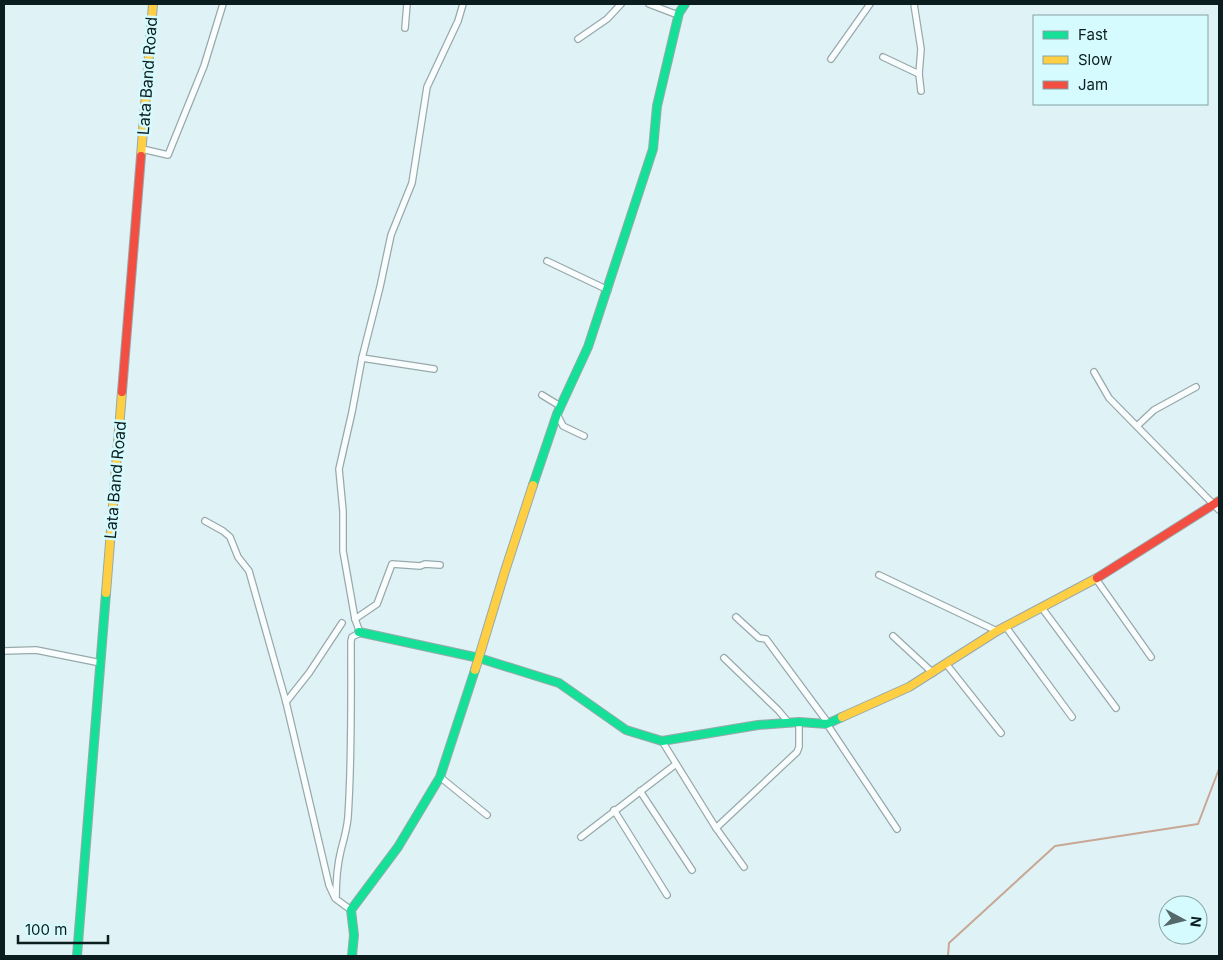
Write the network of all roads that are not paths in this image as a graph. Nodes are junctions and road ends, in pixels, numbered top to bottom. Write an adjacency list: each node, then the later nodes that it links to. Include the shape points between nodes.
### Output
1 (153, 4): 17 (street, Lata Band Road)
2 (223, 4): 17 (street, via 204,66 168,155)
3 (407, 4): 11 (street)
4 (463, 4): 20 (street, via 427,87 412,183 391,235)
5 (621, 4): 12 (street)
6 (649, 4): 10 (street)
7 (684, 4): 10 (street)
8 (870, 4): 14 (street)
9 (914, 4): 15 (street, via 921,49)
10 (678, 15): 19 (street, via 657,106 653,149)
11 (405, 28)
12 (578, 40)
13 (883, 57): 15 (street)
14 (831, 59)
15 (919, 74): 16 (street)
16 (921, 91)
17 (142, 149): 45 (street, Lata Band Road)
18 (547, 261): 19 (street)
19 (608, 290): 25 (street, via 588,347)
20 (362, 358): 21 (street); 35 (street, via 339,469 343,551)
21 (434, 370)
22 (1094, 372): 26 (street, via 1109,398)
23 (1196, 387): 26 (street, via 1154,410)
24 (542, 395): 25 (street)
25 (558, 410): 27 (street, via 563,426); 43 (street)
26 (1137, 426): 28 (street)
27 (584, 436)
28 (1218, 505): 32 (street)
29 (205, 521): 48 (street, via 230,537 238,558 249,571)
30 (440, 565): 35 (street, via 392,564 377,604)
31 (879, 575): 39 (street)
32 (1096, 579): 33 (street); 42 (street)
33 (1042, 608): 37 (street); 49 (street)
34 (736, 617): 53 (street, via 759,638 766,639)
35 (355, 619): 38 (street)
36 (342, 623): 48 (street)
37 (1006, 627): 39 (street); 50 (street)
38 (359, 632): 43 (street); 67 (street, via 351,641 348,814)
39 (997, 632): 46 (street)
40 (893, 636): 47 (street)
41 (4, 651): 45 (street, via 36,650)
42 (1151, 657)
43 (479, 658): 55 (street, via 560,683 626,730); 57 (street)
44 (724, 658): 51 (street)
45 (101, 663): 69 (street, Lata Band Road)
46 (947, 664): 47 (street); 54 (street)
47 (933, 674): 53 (street)
48 (286, 702): 67 (street, via 329,885)
49 (1116, 708)
50 (1072, 717)
51 (789, 722): 52 (street); 55 (street)
52 (799, 722): 53 (street); 61 (street, via 797,752)
53 (828, 724): 62 (street)
54 (1001, 732)
55 (662, 741): 56 (street)
56 (676, 764): 58 (street); 61 (street)
57 (440, 777): 60 (street); 68 (street, via 398,847)
58 (640, 791): 59 (street); 65 (street)
59 (614, 810): 63 (street); 66 (street)
60 (487, 815)
61 (716, 828): 64 (street)
62 (897, 828)
63 (581, 836)
64 (744, 867)
65 (692, 870)
66 (667, 895)
67 (336, 899): 68 (street)
68 (351, 910): 70 (street)
69 (77, 956)
70 (352, 956)

